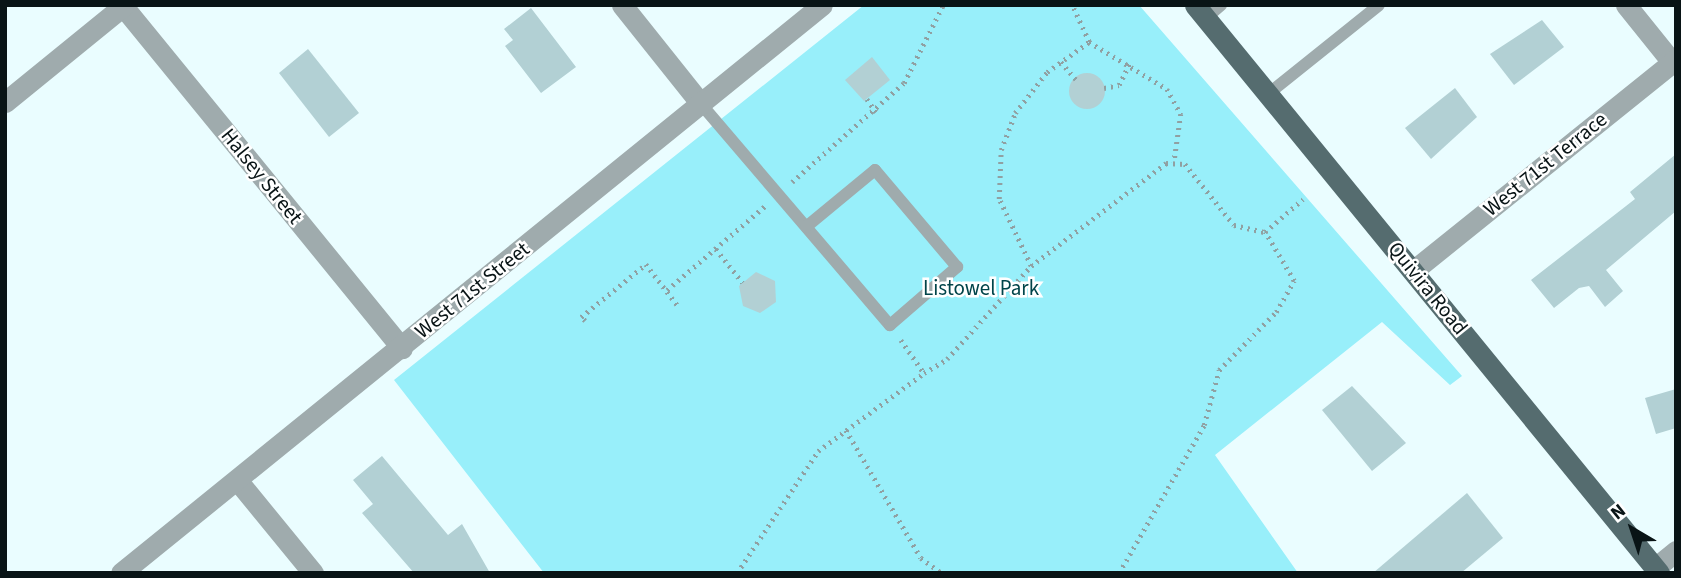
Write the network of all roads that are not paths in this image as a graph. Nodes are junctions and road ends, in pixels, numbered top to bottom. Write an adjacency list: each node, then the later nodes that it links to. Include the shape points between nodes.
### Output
1 (622, 5): 10 (street)
2 (822, 5): 10 (street, West 71st Street)
3 (1379, 5): 8 (lane)
4 (1626, 5): 7 (street)
5 (123, 6): 9 (street); 13 (street, Halsey Street)
6 (1207, 10): 8 (main road, Quivira Road)
7 (1674, 60): 12 (street, West 71st Terrace)
8 (1268, 94): 12 (main road, Quivira Road)
9 (5, 102)
10 (701, 104): 11 (lane); 13 (street, West 71st Street)
11 (806, 227): 11 (lane, via 890,325 957,267 875,170)
12 (1414, 270): 16 (main road, Quivira Road)
13 (402, 348): 14 (street, West 71st Street)
14 (237, 480): 17 (street, West 71st Street); 18 (street)
15 (1676, 551): 16 (street)
16 (1657, 570)
17 (121, 573)
18 (313, 573)

